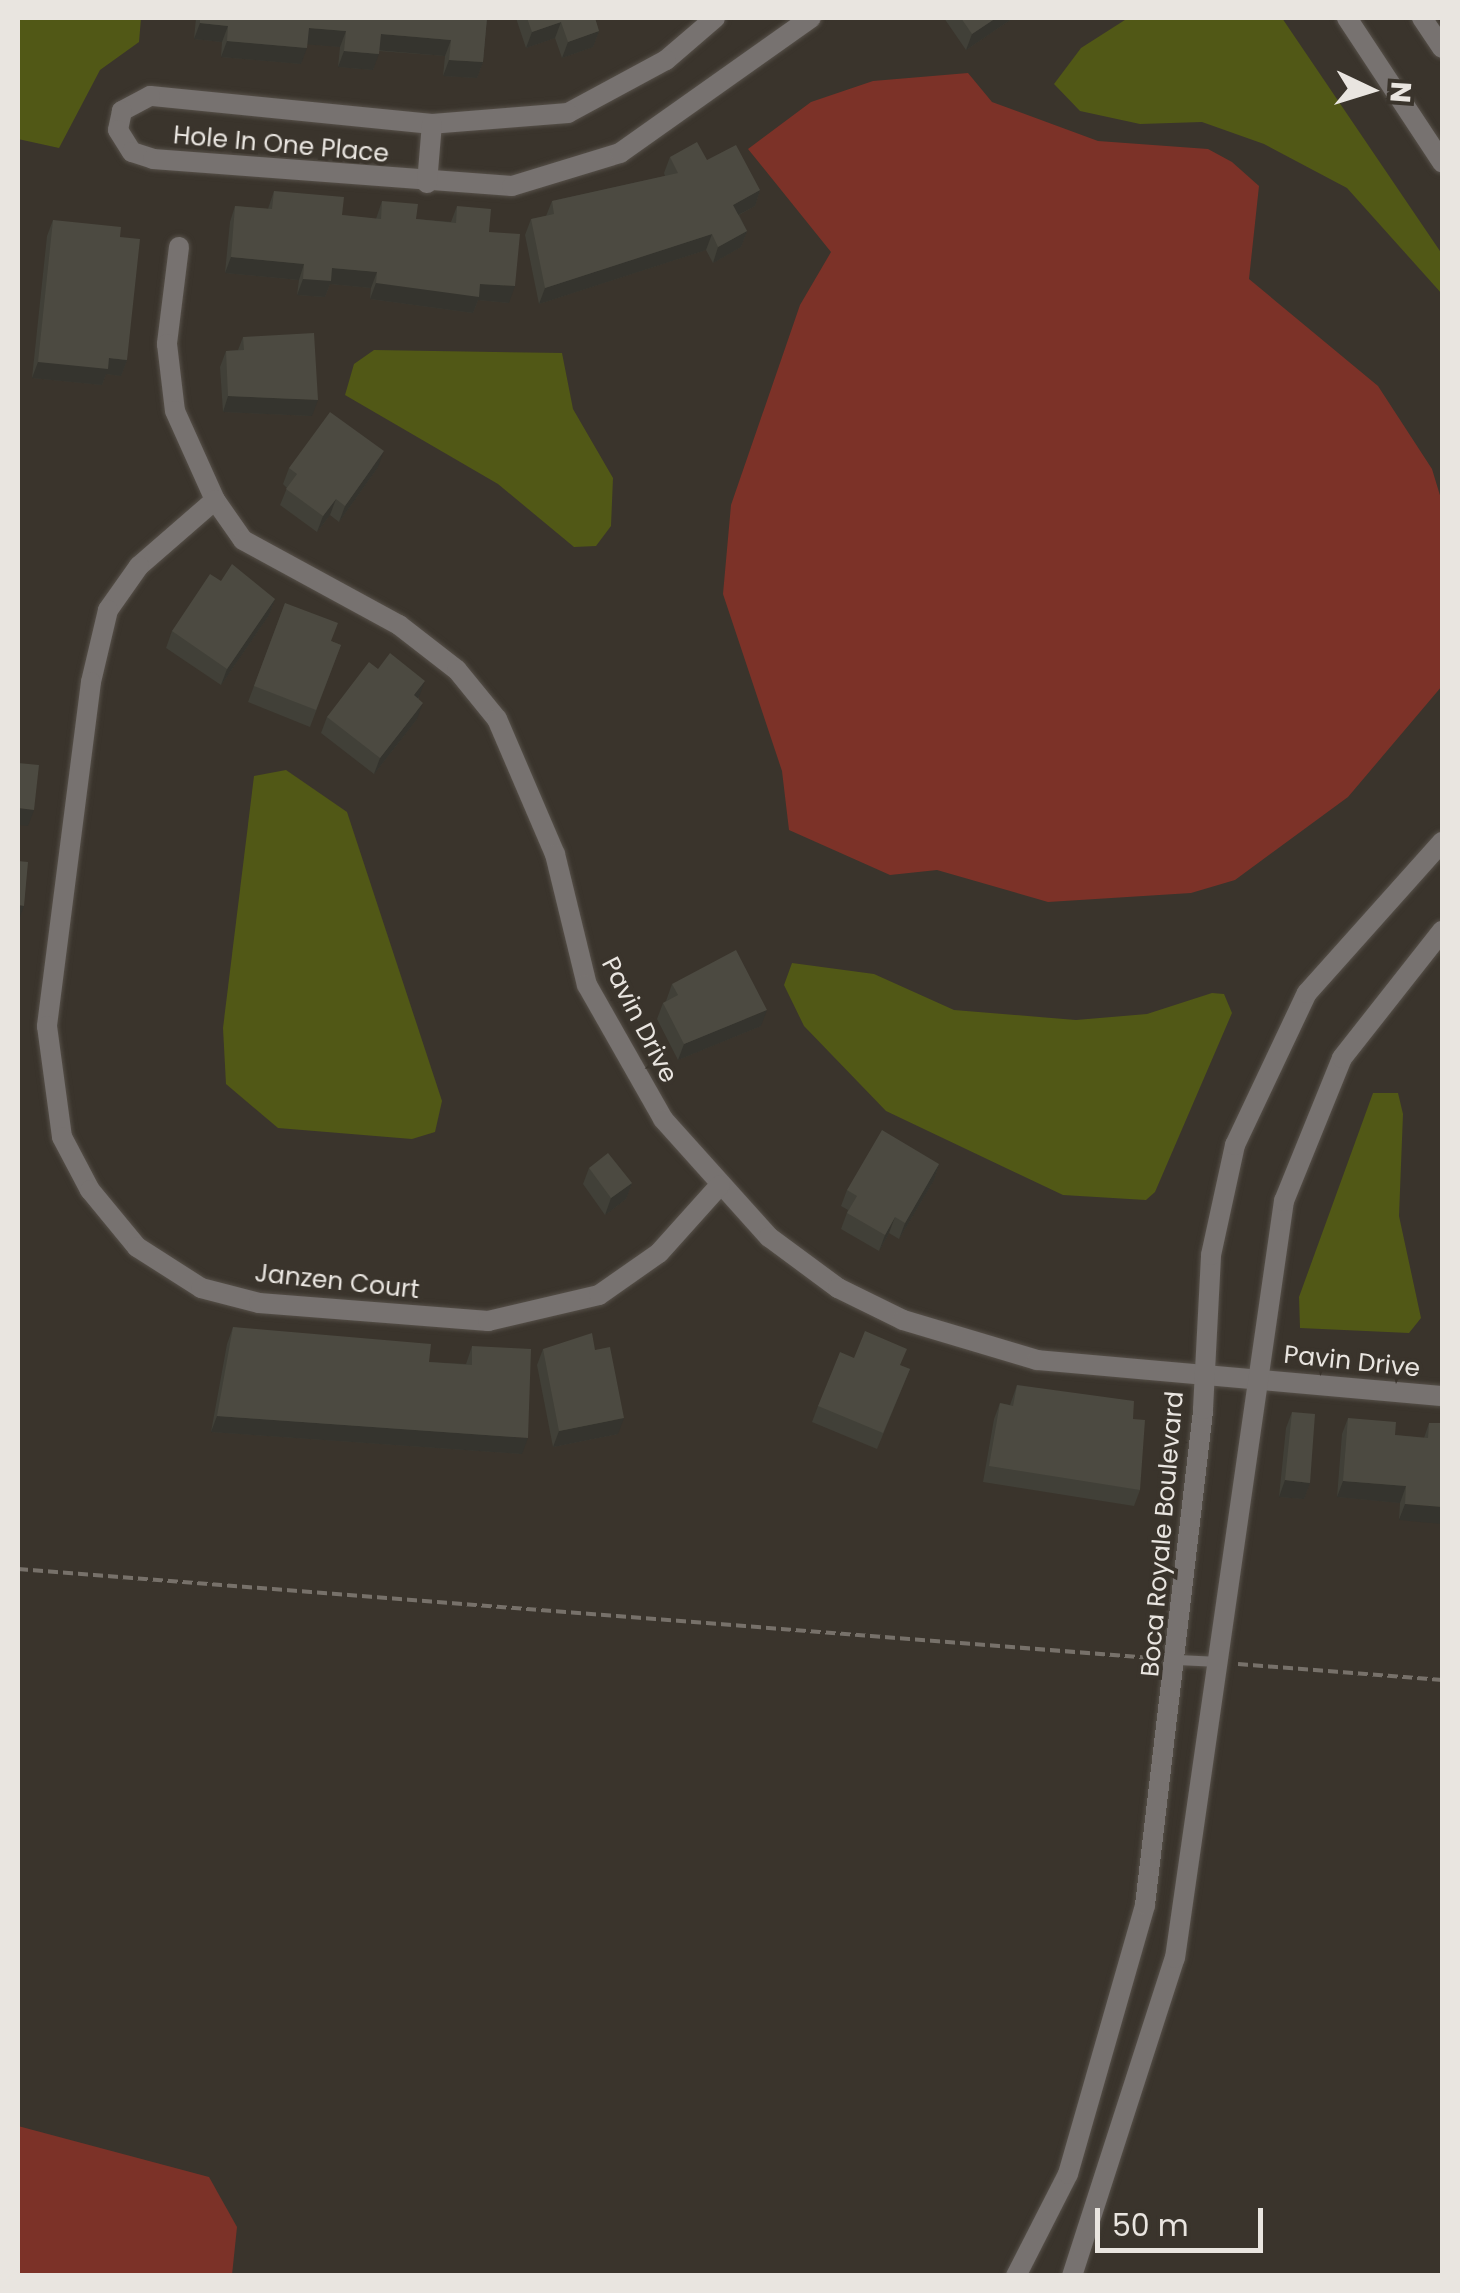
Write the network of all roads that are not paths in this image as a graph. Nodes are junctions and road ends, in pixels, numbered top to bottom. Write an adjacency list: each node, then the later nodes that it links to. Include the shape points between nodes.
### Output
1 (715, 18): 6 (street, Hole In One Place, via 666,60 568,113)
2 (811, 18): 8 (street, Hole In One Place, via 620,153 512,186)
3 (1346, 18): 7 (street)
4 (1422, 18): 5 (street)
5 (1442, 48)
6 (432, 124): 8 (street); 8 (street, Hole In One Place, via 150,96 122,111 118,130 132,152 153,160)
7 (1442, 162)
8 (427, 183)
9 (179, 247): 10 (street, Pavin Drive, via 168,344 175,411)
10 (215, 500): 13 (street, Pavin Drive, via 243,540 399,626 458,670 497,719 555,854 588,985 663,1119); 13 (street, Janzen Court, via 118,596 91,682 47,1026 62,1136 90,1190 137,1247 200,1288 259,1303 488,1321 599,1295 659,1253)
11 (1442, 842): 14 (street, Boca Royale Boulevard, via 1337,954 1258,1082 1220,1202)
12 (1442, 932): 15 (street, via 1386,994 1312,1119 1284,1202)
13 (720, 1184): 14 (street, Pavin Drive, via 811,1268 904,1320 1037,1360)
14 (1201, 1371): 15 (street, Pavin Drive); 17 (street, Boca Royale Boulevard)
15 (1256, 1376): 16 (street, Pavin Drive); 18 (street)
16 (1442, 1396)
17 (1177, 1660): 18 (lane); 19 (street, Boca Royale Boulevard, via 1145,1905 1109,2050 1068,2174)
18 (1222, 1662): 20 (street, via 1175,1958)
19 (1016, 2276)
20 (1072, 2276)

